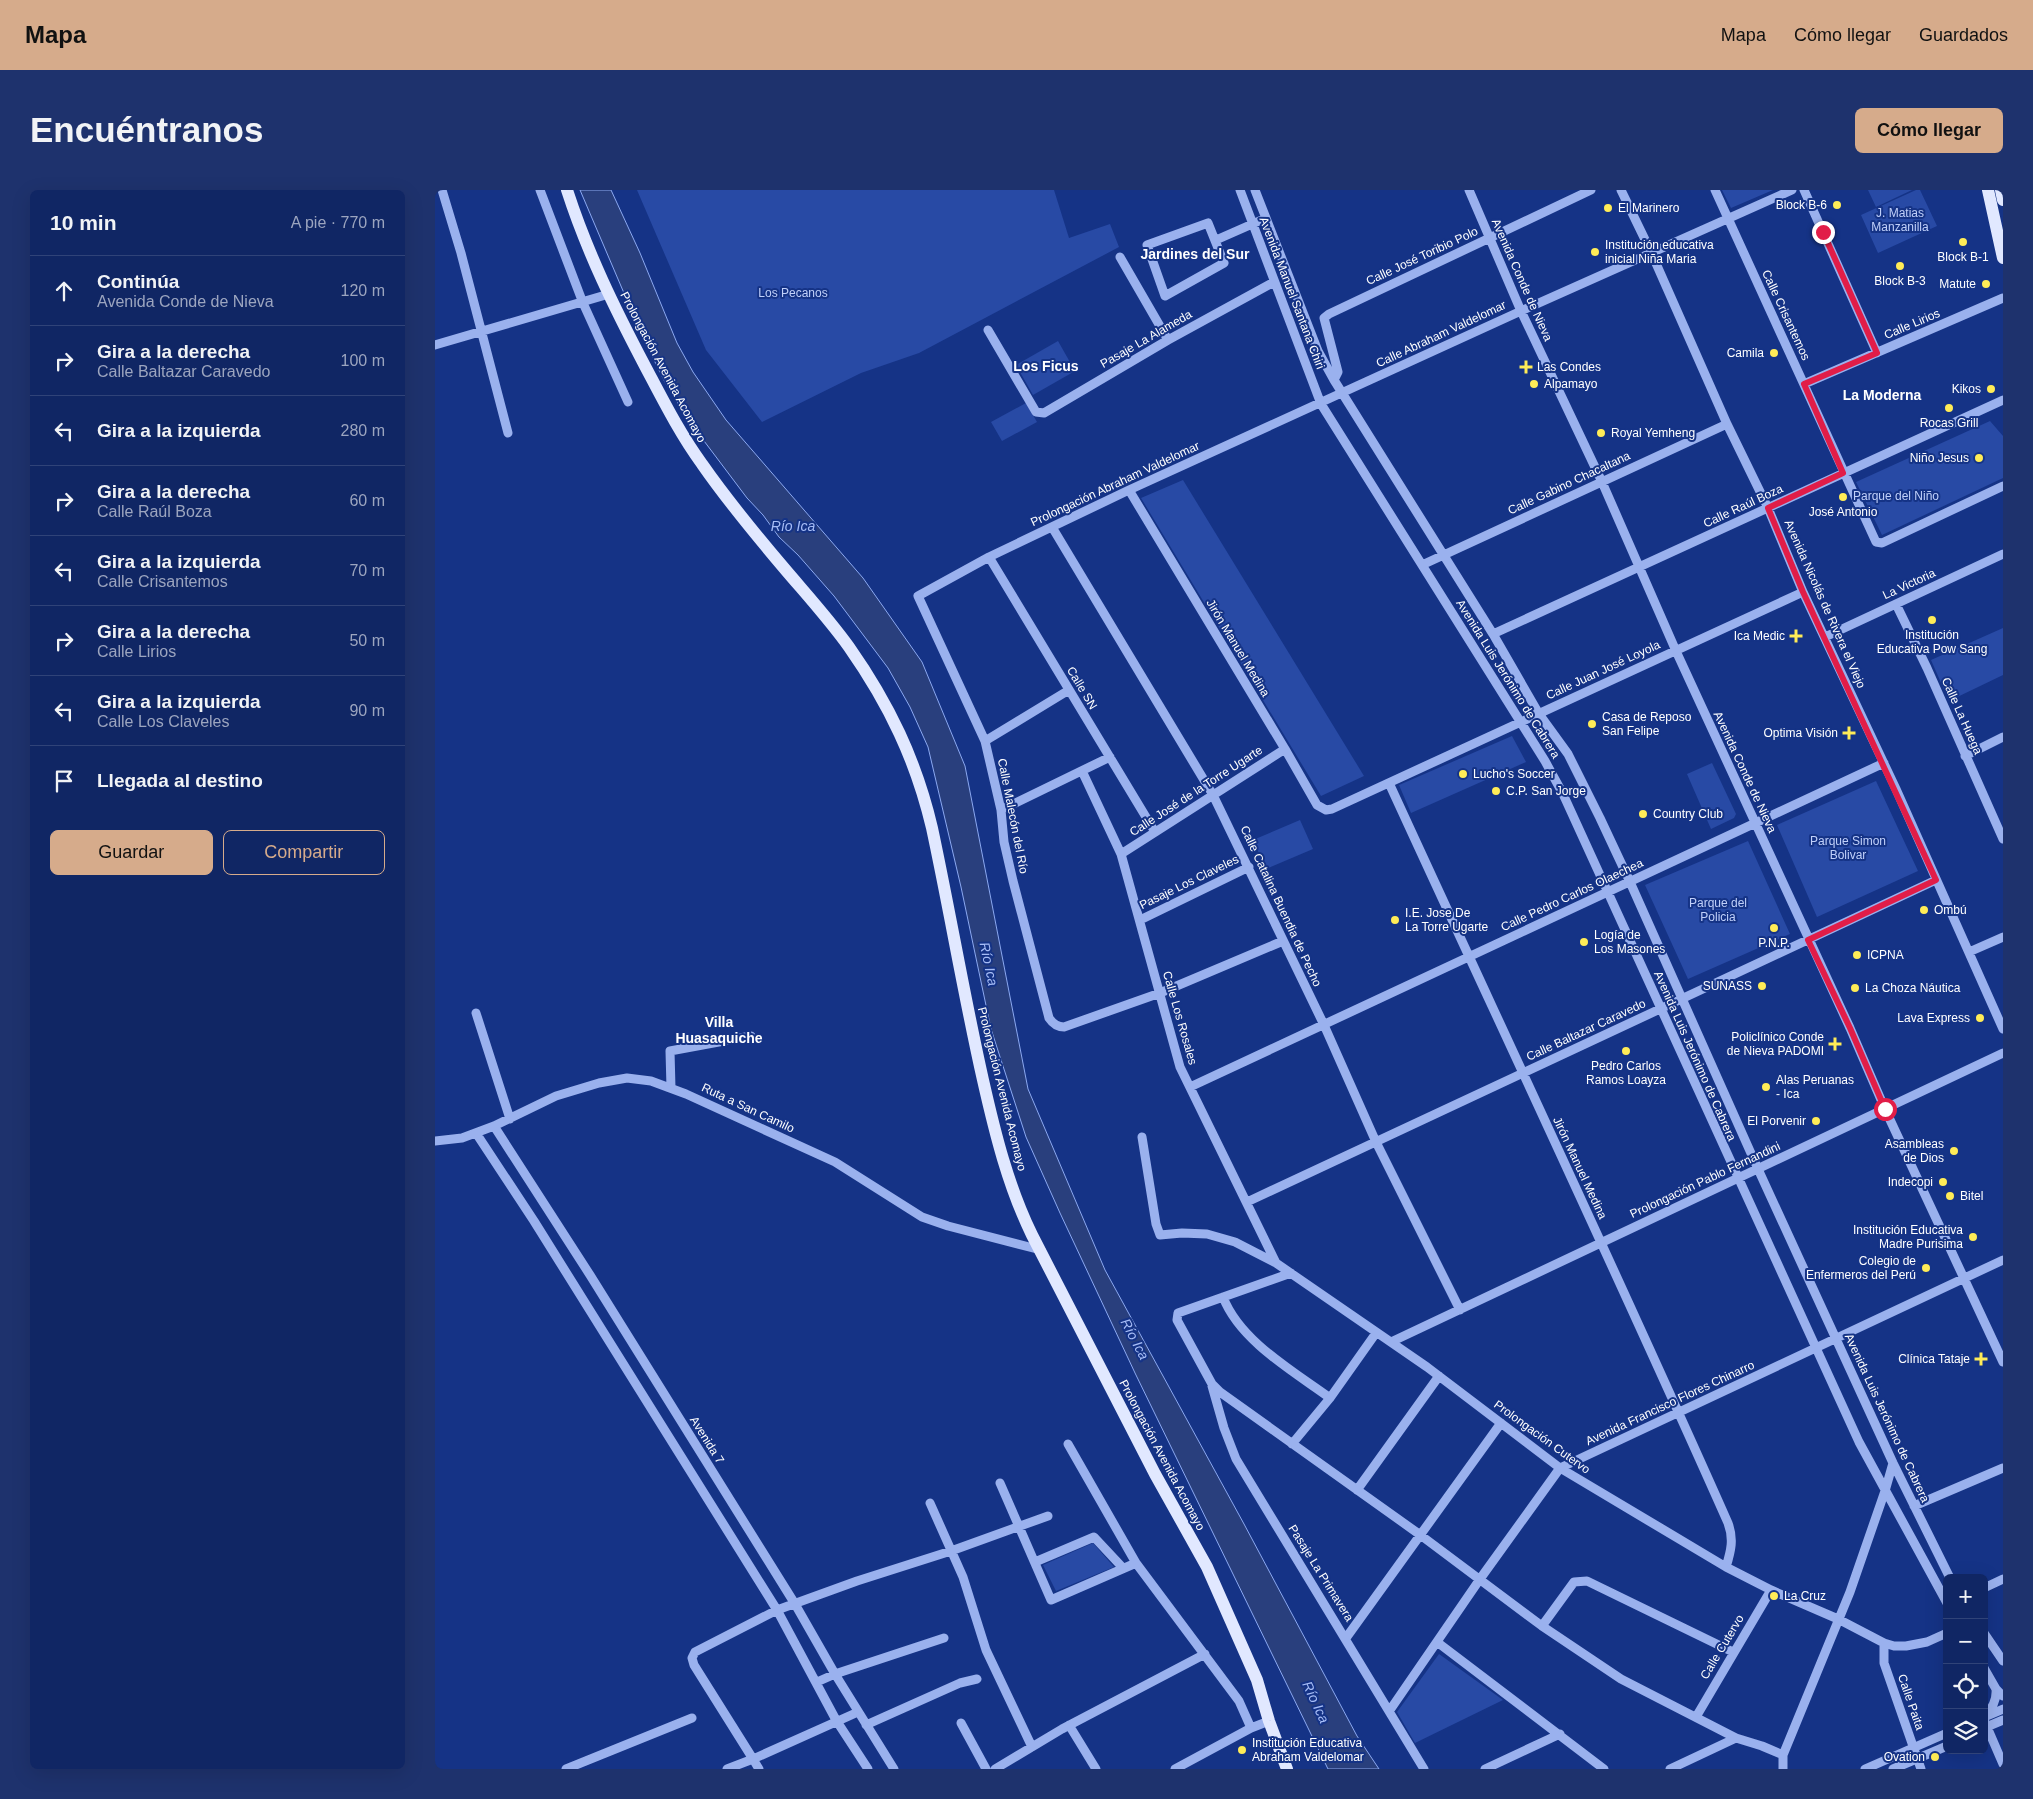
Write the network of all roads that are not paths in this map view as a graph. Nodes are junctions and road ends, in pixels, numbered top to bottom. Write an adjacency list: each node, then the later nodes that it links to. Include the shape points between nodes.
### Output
1 (442, 190): 29 (street)
2 (540, 190): 26 (street)
3 (567, 190): 24 (main road, Prolongación Avenida Acomayo)
4 (1240, 190): 17 (street, Avenida Manuel Santana Chiri)
5 (1255, 190): 15 (street, Avenida Manuel Santana Chiri)
6 (1469, 190): 18 (street, Avenida Conde de Nieva)
7 (1591, 190): 18 (street, Calle José Toribio Polo)
8 (1621, 190): 20 (street, Avenida Nicolás de Rivera el Viejo)
9 (1715, 190): 16 (street, Calle Crisantemos)
10 (1792, 190): 16 (street, Calle Abraham Valdelomar)
11 (1804, 190): 32 (street)
12 (2001, 190): 13 (street); 14 (main road)
13 (1988, 194): 22 (main road)
14 (2003, 200)
15 (1266, 218): 17 (street); 33 (street, Avenida Manuel Santana Chiri, via 1318,350)
16 (1728, 218): 20 (street, Calle Abraham Valdelomar); 34 (street, Calle Crisantemos)
17 (1253, 226): 19 (street); 23 (street, Avenida Manuel Santana Chiri)
18 (1489, 238): 27 (street, Avenida Conde de Nieva); 33 (street, Calle José Toribio Polo, via 1324,318 1338,372)
19 (1216, 240): 19 (street, via 1224,263 1165,296 1147,245 1207,223)
20 (1651, 252): 27 (street, Calle Abraham Valdelomar); 39 (street, Avenida Nicolás de Rivera el Viejo)
21 (1120, 257): 30 (street)
22 (2003, 258)
23 (1274, 282): 30 (street, Pasaje La Alameda); 38 (street, Avenida Manuel Santana Chiri)
24 (609, 294): 26 (street); 108 (main road, Prolongación Avenida Acomayo, via 683,438 848,645 885,703 910,754 925,797 998,1141 1017,1202)
25 (2003, 298): 32 (street, Calle Lirios)
26 (583, 302): 29 (street); 37 (street)
27 (1521, 311): 35 (street, Calle Abraham Valdelomar); 42 (street, Avenida Conde de Nieva)
28 (988, 330): 30 (street, Pasaje La Alameda, via 1036,412 1044,414)
29 (480, 333): 31 (street); 40 (street)
30 (1168, 340)
31 (435, 345)
32 (1877, 353): 34 (street, Calle Lirios)
33 (1334, 380): 35 (street, Avenida Manuel Santana Chiri)
34 (1804, 384): 41 (street, Calle Crisantemos)
35 (1342, 394): 38 (street, Calle Abraham Valdelomar); 48 (street, Avenida Luis Jerónimo de Cabrera)
36 (2003, 400): 41 (street, Calle Raúl Boza)
37 (628, 402)
38 (1321, 404): 44 (street, Prolongación Abraham Valdelomar); 50 (street, Avenida Luis Jerónimo de Cabrera)
39 (1727, 424): 42 (street, Calle Gabino Chacaltana); 45 (street, Avenida Nicolás de Rivera el Viejo)
40 (508, 433)
41 (1843, 473): 43 (street, Calle Crisantemos, via 1876,542); 45 (street, Calle Raúl Boza)
42 (1602, 482): 48 (street, Calle Gabino Chacaltana); 51 (street, Avenida Conde de Nieva)
43 (2003, 486)
44 (1129, 490): 46 (street, Prolongación Abraham Valdelomar); 63 (street, Jirón Manuel Medina)
45 (1768, 508): 51 (street, Calle Raúl Boza); 53 (street, Avenida Nicolás de Rivera el Viejo)
46 (1052, 527): 49 (street, Prolongación Abraham Valdelomar); 69 (street, Calle Catalina Buendia de Pecho)
47 (2003, 554): 54 (street, La Victoria)
48 (1444, 555): 50 (street, Calle Gabino Chacaltana); 55 (street, Avenida Luis Jerónimo de Cabrera)
49 (989, 557): 52 (street, Prolongación Abraham Valdelomar); 58 (street, Calle SN)
50 (1422, 565): 60 (street, Avenida Luis Jerónimo de Cabrera)
51 (1639, 567): 55 (street, Calle Raúl Boza); 57 (street, Avenida Conde de Nieva)
52 (922, 592): 62 (street, Calle Malecón del Río, via 918,598)
53 (1803, 592): 56 (street, Avenida Nicolás de Rivera el Viejo); 57 (street, Calle Juan José Loyola)
54 (1896, 604): 56 (street, La Victoria); 64 (street, Calle La Huega)
55 (1493, 634): 59 (street, Avenida Luis Jerónimo de Cabrera)
56 (1825, 637): 66 (street, Avenida Nicolás de Rivera el Viejo)
57 (1676, 650): 59 (street, Calle Juan José Loyola); 72 (street, Avenida Conde de Nieva)
58 (1069, 690): 62 (street); 65 (street, Calle SN)
59 (1539, 714): 60 (street, Calle Juan José Loyola); 78 (street, Avenida Luis Jerónimo de Cabrera, via 1568,754)
60 (1520, 722): 68 (street, Calle Juan José Loyola); 79 (street, Avenida Luis Jerónimo de Cabrera, via 1563,794)
61 (2003, 737): 64 (street)
62 (985, 741): 71 (street, Calle Malecón del Río)
63 (1285, 749): 69 (street, Calle José de la Torre Ugarte); 70 (street, Jirón Manuel Medina, via 1317,805 1326,810)
64 (1965, 756): 74 (street, Calle La Huega)
65 (1109, 757): 67 (street); 73 (street, Calle SN)
66 (1884, 763): 72 (street, Calle Pedro Carlos Olaechea); 77 (street, Avenida Nicolás de Rivera el Viejo)
67 (1083, 771): 71 (street); 75 (street, Calle Los Rosales)
68 (1389, 783): 70 (street, Calle Juan José Loyola); 85 (street, Jirón Manuel Medina)
69 (1213, 795): 73 (street, Calle José de la Torre Ugarte); 76 (street, Calle Catalina Buendia de Pecho)
70 (1332, 809)
71 (1001, 810): 86 (street, Calle Malecón del Río, via 1013,881 1049,1018 1055,1025 1064,1027)
72 (1755, 824): 78 (street, Calle Pedro Carlos Olaechea); 83 (street, Avenida Conde de Nieva)
73 (1155, 832): 75 (street, Calle José de la Torre Ugarte)
74 (2003, 839)
75 (1121, 854): 80 (street, Calle Los Rosales)
76 (1249, 868): 80 (street, Pasaje Los Claveles); 82 (street, Calle Catalina Buendia de Pecho)
77 (1936, 880): 83 (street, Calle Baltazar Caravedo); 84 (street, Avenida Nicolás de Rivera el Viejo)
78 (1630, 882): 79 (street, Calle Pedro Carlos Olaechea); 87 (street, Avenida Luis Jerónimo de Cabrera)
79 (1607, 892): 85 (street, Calle Pedro Carlos Olaechea); 88 (street, Avenida Luis Jerónimo de Cabrera)
80 (1140, 920): 86 (street, Calle Los Rosales)
81 (2003, 937): 84 (street)
82 (1283, 940): 86 (street); 90 (street, Calle Catalina Buendia de Pecho)
83 (1808, 940): 87 (street, Calle Baltazar Caravedo); 97 (street, Avenida Conde de Nieva)
84 (1969, 952): 91 (street, Avenida Nicolás de Rivera el Viejo)
85 (1469, 957): 90 (street, Calle Pedro Carlos Olaechea); 94 (street, Jirón Manuel Medina)
86 (1159, 993): 96 (street, Calle Los Rosales)
87 (1682, 999): 88 (street, Calle Baltazar Caravedo); 104 (street, Avenida Luis Jerónimo de Cabrera)
88 (1661, 1009): 94 (street, Calle Baltazar Caravedo); 105 (street, Avenida Luis Jerónimo de Cabrera)
89 (476, 1013): 98 (street)
90 (1324, 1025): 96 (street, Calle Pedro Carlos Olaechea); 103 (street, Calle Catalina Buendia de Pecho)
91 (2003, 1029)
92 (751, 1036): 95 (street, via 670,1050)
93 (2003, 1053): 97 (street, Prolongación Pablo Fernandini)
94 (1522, 1074): 103 (street, Calle Baltazar Caravedo); 107 (street, Jirón Manuel Medina)
95 (671, 1088): 98 (street, Ruta a San Camilo, via 651,1081 614,1079 556,1096); 108 (street, Ruta a San Camilo, via 840,1165 921,1217)
96 (1189, 1088): 106 (street, Calle Los Rosales)
97 (1885, 1109): 104 (street, Prolongación Pablo Fernandini); 112 (street, Avenida Conde de Nieva)
98 (510, 1119): 99 (street, Ruta a San Camilo)
99 (494, 1126): 100 (street, Ruta a San Camilo); 149 (street, Avenida 7)
100 (477, 1133): 102 (street, Ruta a San Camilo); 150 (street)
101 (1142, 1137): 110 (street, Prolongación Cutervo, via 1158,1233 1162,1236 1207,1234 1235,1242)
102 (435, 1141)
103 (1376, 1142): 106 (street, Calle Baltazar Caravedo); 114 (street, Calle Catalina Buendia de Pecho)
104 (1758, 1169): 105 (street, Prolongación Pablo Fernandini); 116 (street, Avenida Luis Jerónimo de Cabrera)
105 (1737, 1179): 107 (street, Prolongación Pablo Fernandini); 118 (street, Avenida Luis Jerónimo de Cabrera)
106 (1247, 1202): 110 (street, Calle Los Rosales)
107 (1602, 1242): 114 (street, Prolongación Pablo Fernandini); 123 (street, Jirón Manuel Medina)
108 (1041, 1250): 177 (main road, Prolongación Avenida Acomayo, via 1155,1474 1207,1567 1257,1680)
109 (2003, 1260): 112 (street, Avenida Francisco Flores Chinarro)
110 (1276, 1264): 111 (street, Prolongación Cutervo)
111 (1291, 1273): 113 (street); 115 (street, Prolongación Cutervo)
112 (1964, 1278): 116 (street, Avenida Francisco Flores Chinarro); 119 (street, Avenida Conde de Nieva)
113 (1223, 1297): 121 (street, via 1179,1311 1176,1315); 122 (street, via 1228,1310 1254,1341)
114 (1460, 1310): 117 (street, Prolongación Pablo Fernandini)
115 (1377, 1333): 117 (street, Prolongación Cutervo); 122 (street)
116 (1836, 1338): 118 (street, Avenida Francisco Flores Chinarro); 127 (street, Avenida Luis Jerónimo de Cabrera)
117 (1391, 1342): 120 (street, Prolongación Cutervo)
118 (1816, 1348): 123 (street, Avenida Francisco Flores Chinarro); 132 (street, Avenida Luis Jerónimo de Cabrera)
119 (2003, 1362)
120 (1439, 1376): 124 (street, Prolongación Cutervo); 131 (street)
121 (1212, 1384): 126 (street); 155 (street, Pasaje La Primavera, via 1236,1459)
122 (1330, 1398): 126 (street)
123 (1679, 1412): 128 (street, Avenida Francisco Flores Chinarro); 141 (street, Jirón Manuel Medina, via 1731,1532)
124 (1501, 1423): 128 (street, Prolongación Cutervo); 137 (street)
125 (1068, 1444): 140 (street)
126 (1292, 1444): 131 (street)
127 (1893, 1463): 132 (street); 134 (street, Avenida Luis Jerónimo de Cabrera)
128 (1560, 1468): 141 (street, Prolongación Cutervo); 144 (street, Avenida Francisco Flores Chinarro)
129 (2003, 1468): 134 (street)
130 (1000, 1483): 136 (street)
131 (1357, 1490): 137 (street)
132 (1885, 1491): 148 (street, Avenida Luis Jerónimo de Cabrera); 151 (street)
133 (930, 1502): 138 (street)
134 (1914, 1506): 143 (street, Avenida Luis Jerónimo de Cabrera)
135 (1048, 1516): 136 (street)
136 (1019, 1526): 138 (street); 139 (street)
137 (1419, 1534): 144 (street); 155 (street)
138 (951, 1551): 149 (street); 187 (street, via 986,1650)
139 (1035, 1562): 142 (street, via 1094,1537); 142 (street, via 1051,1600)
140 (1136, 1563): 142 (street); 160 (street)
141 (1726, 1567): 147 (street, Prolongación Cutervo)
142 (1123, 1568)
143 (1947, 1574)
144 (1480, 1579): 152 (street); 157 (street, Avenida Francisco Flores Chinarro)
145 (2003, 1579): 146 (street)
146 (1988, 1586)
147 (1771, 1590): 151 (street, Prolongación Cutervo); 159 (street, Calle Cutervo)
148 (1943, 1597)
149 (795, 1604): 150 (street); 162 (street, Avenida 7)
150 (777, 1610): 165 (street); 191 (street, via 695,1652 692,1658)
151 (1838, 1620): 158 (street, Prolongación Cutervo); 190 (street)
152 (1542, 1626): 159 (street, via 1574,1582 1587,1580); 172 (street, via 1621,1679)
153 (1943, 1635): 158 (street, Prolongación Cutervo, via 1906,1646)
154 (944, 1638): 162 (street)
155 (1346, 1638): 169 (street, Pasaje La Primavera)
156 (1988, 1639): 161 (street)
157 (1437, 1642): 169 (street, Avenida Francisco Flores Chinarro); 184 (street)
158 (1884, 1643): 188 (street, Calle Paita, via 1884,1663)
159 (1733, 1652): 172 (street, Calle Cutervo)
160 (1205, 1654): 181 (street); 182 (street, via 1239,1701)
161 (2003, 1662)
162 (835, 1674): 165 (street); 170 (street, Avenida 7)
163 (1988, 1675): 166 (street)
164 (977, 1679): 180 (street, via 960,1683)
165 (817, 1682): 174 (street)
166 (1996, 1689): 167 (street); 171 (street)
167 (2003, 1696)
168 (2003, 1709): 175 (street)
169 (1390, 1710): 204 (street, Pasaje La Primavera)
170 (858, 1712): 174 (street); 180 (street, Avenida 7)
171 (1988, 1716)
172 (1696, 1717): 186 (street)
173 (692, 1718): 194 (street)
174 (837, 1720): 191 (street); 197 (street)
175 (1988, 1720)
176 (2003, 1720): 178 (street)
177 (1269, 1721): 182 (street); 203 (main road, Prolongación Avenida Acomayo)
178 (1988, 1722)
179 (961, 1723): 199 (street)
180 (866, 1724): 198 (street, Avenida 7)
181 (1069, 1725): 187 (street); 201 (street)
182 (1251, 1728): 202 (street)
183 (1988, 1729): 193 (street)
184 (1561, 1734): 205 (street); 206 (street)
185 (1943, 1736): 188 (street)
186 (1737, 1738): 190 (street); 207 (street)
187 (1032, 1747): 200 (street)
188 (1914, 1748): 192 (street, Calle Paita); 209 (street)
189 (1943, 1748): 192 (street)
190 (1783, 1755): 208 (street)
191 (753, 1759): 195 (street); 196 (street)
192 (1917, 1759): 210 (street); 211 (street, Calle Paita)
193 (2003, 1764)
194 (566, 1769)
195 (727, 1769)
196 (759, 1769)
197 (868, 1769)
198 (894, 1769)
199 (986, 1769)
200 (995, 1769)
201 (1097, 1769)
202 (1175, 1769)
203 (1287, 1769)
204 (1424, 1769)
205 (1485, 1769)
206 (1604, 1769)
207 (1670, 1769)
208 (1783, 1769)
209 (1865, 1769)
210 (1893, 1769)
211 (1921, 1769)

